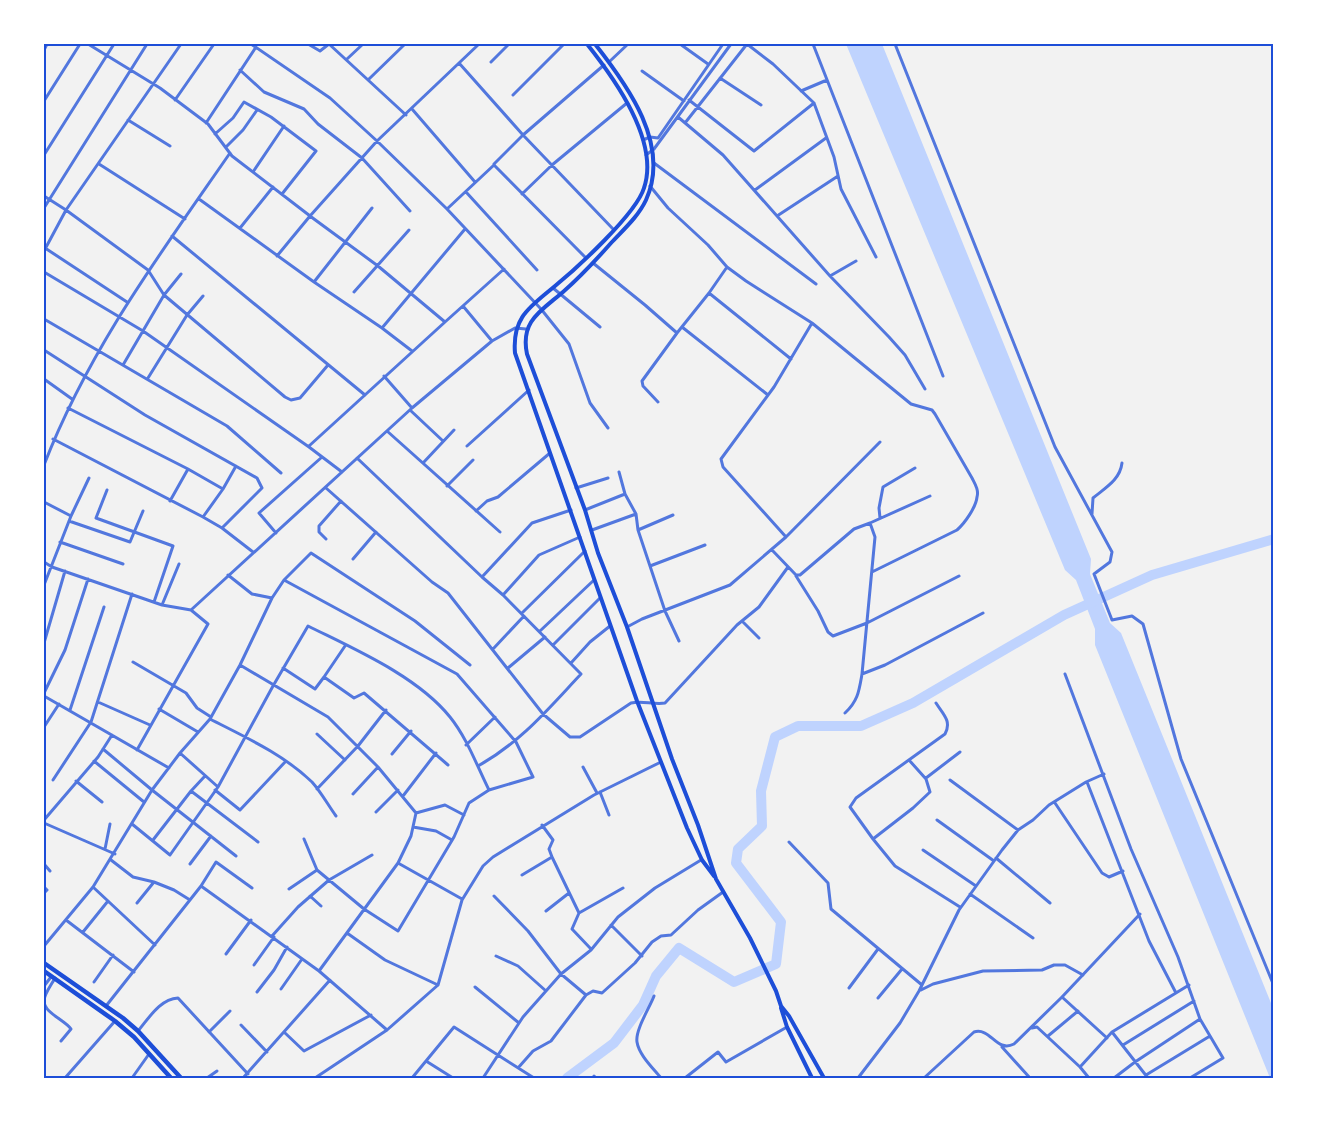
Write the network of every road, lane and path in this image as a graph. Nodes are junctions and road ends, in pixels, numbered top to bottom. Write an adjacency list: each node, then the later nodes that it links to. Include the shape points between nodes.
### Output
1 (47, 44): 25 (street)
2 (80, 44): 44 (street)
3 (88, 44): 26 (street)
4 (114, 44): 26 (street)
5 (147, 44): 34 (street)
6 (181, 44): 39 (street)
7 (214, 44): 42 (street)
8 (251, 44): 24 (street)
9 (308, 44): 27 (street, via 320,51 329,44)
10 (363, 44): 27 (street)
11 (405, 44): 37 (street)
12 (479, 44): 30 (street)
13 (509, 44): 28 (street)
14 (564, 44): 41 (street)
15 (586, 44): 32 (main road)
16 (595, 44): 29 (main road)
17 (628, 44): 29 (street)
18 (680, 44): 31 (street)
19 (723, 44): 31 (street)
20 (730, 44): 43 (street)
21 (747, 44): 36 (street); 40 (street)
22 (813, 44): 38 (street)
23 (895, 44): 199 (street, via 1055,447)
24 (255, 47): 33 (street); 62 (street, via 330,98)
25 (44, 50)
26 (106, 55): 34 (street); 67 (street)
27 (347, 59): 37 (street)
28 (491, 62)
29 (609, 62): 59 (main road, via 636,105)
30 (459, 63): 49 (street); 58 (street)
31 (708, 64): 43 (street)
32 (604, 65): 45 (main road); 58 (street)
33 (240, 70): 54 (street); 69 (street, via 264,92 304,109)
34 (130, 71): 39 (street); 85 (street)
35 (642, 71): 43 (street)
36 (720, 78): 47 (street); 48 (street)
37 (369, 79): 51 (street)
38 (827, 80): 40 (street); 149 (street)
39 (153, 84): 42 (street); 53 (street)
40 (801, 92): 46 (street)
41 (513, 95)
42 (176, 100): 54 (street)
43 (687, 100): 48 (street); 52 (street); 59 (street, via 658,138)
44 (44, 101)
45 (627, 103): 61 (main road); 73 (street)
46 (814, 104): 48 (street, via 754,150); 60 (street)
47 (761, 105)
48 (698, 106): 55 (street)
49 (411, 109): 51 (street); 76 (street)
50 (257, 110): 56 (street); 57 (street, via 244,102); 64 (street)
51 (406, 115): 62 (street)
52 (678, 117): 55 (street); 65 (street)
53 (129, 120): 63 (street); 71 (street)
54 (206, 123): 57 (street)
55 (685, 123): 79 (street, via 723,155)
56 (284, 126): 74 (street); 81 (street, via 316,151)
57 (215, 134): 64 (street)
58 (523, 135): 72 (street); 73 (street)
59 (650, 137): 61 (street); 65 (main road)
60 (826, 138): 75 (street); 79 (street)
61 (643, 140): 68 (main road)
62 (377, 141): 69 (street); 88 (street)
63 (170, 146)
64 (225, 147): 66 (street)
65 (654, 149): 68 (street); 70 (main road)
66 (230, 153): 74 (street); 84 (street)
67 (44, 155)
68 (646, 155): 97 (main road, via 644,189)
69 (362, 158): 90 (street); 91 (street)
70 (654, 163): 77 (main road); 115 (street)
71 (99, 164): 89 (street); 93 (street)
72 (494, 165): 76 (street); 82 (street)
73 (552, 165): 82 (street); 97 (street)
74 (253, 172): 78 (street)
75 (838, 176): 92 (street); 103 (street)
76 (475, 182): 80 (street)
77 (650, 186): 105 (main road, via 636,217); 107 (street)
78 (273, 187): 81 (street); 94 (street)
79 (754, 190): 92 (street)
80 (466, 192): 88 (street); 110 (street)
81 (282, 194): 91 (street)
82 (522, 194): 102 (street)
83 (44, 196): 85 (street)
84 (199, 199): 93 (street); 94 (street)
85 (49, 200): 86 (street); 89 (street)
86 (44, 208)
87 (372, 208): 99 (street)
88 (447, 209): 95 (street)
89 (66, 210): 100 (street); 109 (street)
90 (410, 211)
91 (309, 216): 99 (street); 101 (street)
92 (777, 216): 113 (street)
93 (184, 219): 98 (street)
94 (239, 228): 101 (street)
95 (465, 229): 108 (street); 118 (street)
96 (409, 230): 106 (street)
97 (614, 230): 102 (main road)
98 (172, 236): 109 (street); 146 (street)
99 (346, 243): 106 (street); 114 (street)
100 (44, 249): 123 (street)
101 (277, 256): 114 (street)
102 (585, 257): 116 (main road)
103 (876, 257)
104 (856, 261): 113 (street)
105 (593, 263): 120 (main road); 138 (street)
106 (378, 266): 117 (street); 118 (street)
107 (728, 267): 119 (street); 131 (street)
108 (504, 269): 124 (street); 125 (street)
109 (148, 270): 121 (street); 123 (street)
110 (537, 270)
111 (44, 272): 127 (street)
112 (181, 274): 121 (street)
113 (830, 276): 152 (street, via 897,346)
114 (314, 282): 134 (street)
115 (816, 284)
116 (554, 288): 120 (street); 124 (main road)
117 (354, 292)
118 (411, 292): 130 (street); 134 (street)
119 (709, 293): 133 (street); 144 (street)
120 (561, 294): 126 (main road); 132 (street)
121 (164, 295): 128 (street); 137 (street)
122 (202, 296): 128 (street)
123 (127, 302): 127 (street)
124 (534, 303): 126 (street); 135 (main road)
125 (463, 306): 130 (street); 139 (street)
126 (541, 309): 136 (main road); 160 (street, via 569,344 590,403)
127 (118, 315): 137 (street); 142 (street)
128 (187, 315): 140 (street); 146 (street, via 291,400 300,398)
129 (44, 319): 142 (street)
130 (445, 322): 143 (street)
131 (812, 323): 144 (street); 228 (street, via 911,404 935,414 977,489 977,498 957,530)
132 (600, 327)
133 (682, 327): 138 (street); 155 (street)
134 (382, 328): 143 (street)
135 (515, 328): 136 (street); 139 (street); 153 (main road, via 515,353)
136 (526, 329): 185 (main road, via 527,354)
137 (143, 331): 140 (street); 145 (street)
138 (677, 333): 157 (street, via 642,381)
139 (492, 341): 159 (street)
140 (166, 348): 150 (street); 167 (street)
141 (44, 350): 147 (street)
142 (98, 351): 145 (street); 147 (street)
143 (412, 351): 148 (street)
144 (790, 359): 155 (street)
145 (123, 365): 150 (street)
146 (328, 365): 154 (street)
147 (84, 375): 156 (street); 175 (street)
148 (384, 376): 154 (street); 159 (street)
149 (943, 376)
150 (148, 378): 180 (street, via 227,426)
151 (44, 379): 156 (street)
152 (925, 389)
153 (529, 390): 166 (street); 168 (main road)
154 (365, 395): 167 (street)
155 (768, 395): 213 (street, via 721,459)
156 (72, 399): 158 (street)
157 (658, 402)
158 (68, 408): 163 (street); 177 (street)
159 (411, 409): 162 (street); 164 (street)
160 (608, 428)
161 (454, 430): 164 (street)
162 (387, 431): 170 (street); 172 (street)
163 (53, 439): 174 (street); 190 (street)
164 (443, 441): 172 (street)
165 (880, 442): 213 (street)
166 (467, 446)
167 (309, 447): 169 (street)
168 (551, 452): 193 (main road); 196 (street)
169 (322, 457): 178 (street); 211 (street, via 259,513)
170 (357, 458): 178 (street); 232 (street)
171 (473, 460): 183 (street)
172 (423, 463): 183 (street)
173 (1122, 463): 199 (street, via 1116,479 1093,498)
174 (44, 465)
175 (236, 466): 186 (street); 205 (street, via 257,478 262,488)
176 (915, 468): 202 (street, via 883,487)
177 (188, 469): 186 (street); 190 (street)
178 (342, 472): 184 (street)
179 (619, 472): 188 (street)
180 (281, 473)
181 (89, 478): 200 (street)
182 (608, 478): 185 (street)
183 (447, 486): 196 (street)
184 (326, 488): 191 (street); 211 (street)
185 (576, 488): 194 (main road)
186 (223, 489): 201 (street)
187 (107, 490): 208 (street, via 96,518)
188 (625, 494): 194 (street); 197 (street)
189 (930, 496): 202 (street)
190 (170, 501): 201 (street)
191 (341, 501): 209 (street); 214 (street, via 319,526)
192 (44, 502): 200 (street)
193 (571, 510): 212 (main road); 232 (street, via 532,523)
194 (585, 510): 206 (main road)
195 (143, 511): 208 (street)
196 (476, 511): 210 (street)
197 (636, 514): 206 (street); 207 (street)
198 (673, 515): 207 (street)
199 (1092, 515): 428 (street, via 1112,552 1110,562 1094,574 1112,621 1132,616 1143,624 1181,759)
200 (71, 516): 203 (street)
201 (204, 517): 205 (street)
202 (880, 518): 204 (street)
203 (69, 521): 208 (street, via 130,542); 215 (street)
204 (870, 523): 228 (street, via 875,537); 230 (street, via 854,529 806,572)
205 (222, 528): 219 (street)
206 (592, 530): 251 (main road)
207 (638, 530): 225 (street)
208 (134, 532): 241 (street, via 173,546)
209 (376, 532): 220 (street); 259 (street, via 448,593)
210 (500, 532)
211 (276, 533): 219 (street)
212 (580, 537): 218 (main road); 238 (street, via 539,555)
213 (786, 537): 217 (street)
214 (326, 539)
215 (60, 542): 222 (street); 224 (street)
216 (705, 545): 225 (street)
217 (772, 550): 226 (street); 245 (street, via 730,585)
218 (585, 551): 235 (main road); 247 (street)
219 (253, 552): 229 (street)
220 (353, 559)
221 (44, 561): 224 (street)
222 (123, 564)
223 (179, 564): 242 (street)
224 (51, 566): 227 (street); 236 (street)
225 (650, 566): 245 (street)
226 (788, 567): 230 (street); 248 (street, via 759,607)
227 (65, 571): 233 (street); 256 (street)
228 (872, 572): 249 (street)
229 (228, 575): 239 (street, via 252,594); 244 (street)
230 (795, 575): 249 (street, via 830,634 837,635)
231 (959, 576): 249 (street)
232 (482, 577): 238 (street)
233 (88, 579): 237 (street); 271 (street, via 65,650)
234 (285, 580): 239 (street); 262 (street, via 311,553 415,621); 282 (street, via 457,674)
235 (594, 580): 240 (main road); 252 (street)
236 (44, 585)
237 (132, 594): 241 (street); 272 (street)
238 (503, 595): 247 (street)
239 (272, 598): 263 (street)
240 (600, 598): 250 (main road); 258 (street)
241 (154, 602): 242 (street)
242 (162, 605): 244 (street)
243 (104, 607): 278 (street)
244 (190, 610): 269 (street, via 208,624)
245 (665, 610): 251 (street); 255 (street)
246 (983, 613): 266 (street)
247 (523, 615): 252 (street); 259 (street)
248 (742, 621): 254 (street); 276 (street, via 665,703)
249 (867, 622): 266 (street)
250 (610, 626): 261 (street); 273 (main road)
251 (627, 627): 276 (main road)
252 (540, 631): 253 (street)
253 (545, 637): 258 (street); 265 (street)
254 (759, 638)
255 (679, 641)
256 (44, 643)
257 (345, 645): 264 (street, via 308,626); 268 (street); 293 (street, via 419,688 450,717)
258 (553, 645): 261 (street)
259 (493, 650): 265 (street)
260 (132, 662): 269 (street)
261 (571, 663): 281 (street, via 581,674)
262 (470, 664)
263 (240, 665): 270 (street); 283 (street)
264 (283, 668): 268 (street, via 315,689); 270 (street)
265 (508, 669): 281 (street)
266 (862, 674): 280 (street, via 858,696)
267 (1065, 674): 311 (street)
268 (324, 676): 279 (street, via 354,698 364,693)
269 (173, 686): 277 (street); 283 (street)
270 (273, 686): 291 (street); 294 (street, via 328,717)
271 (44, 694): 275 (street)
272 (98, 702): 284 (street); 285 (street)
273 (637, 702): 276 (street); 281 (street, via 580,737 570,737); 305 (main road)
274 (936, 703): 302 (street, via 948,720 948,729)
275 (58, 704): 278 (street); 286 (street)
276 (654, 705): 368 (main road)
277 (159, 709): 285 (street); 288 (street)
278 (70, 710): 284 (street)
279 (386, 710): 287 (street); 294 (street)
280 (845, 713)
281 (543, 714): 292 (street)
282 (495, 717): 292 (street); 293 (street)
283 (210, 718): 288 (street); 291 (street)
284 (91, 722): 290 (street); 314 (street)
285 (150, 725): 296 (street)
286 (44, 727)
287 (411, 731): 299 (street); 300 (street)
288 (198, 732): 298 (street)
289 (317, 734): 301 (street)
290 (112, 735): 295 (street); 296 (street)
291 (245, 737): 304 (street); 318 (street)
292 (516, 742): 308 (street); 322 (street, via 534,777)
293 (466, 745): 308 (street)
294 (358, 746): 301 (street); 307 (street)
295 (103, 749): 303 (street); 320 (street)
296 (137, 750): 310 (street)
297 (960, 752): 313 (street)
298 (180, 753): 310 (street); 312 (street)
299 (436, 753): 306 (street); 326 (street)
300 (392, 754)
301 (345, 760): 319 (street)
302 (909, 760): 313 (street); 347 (street, via 851,804)
303 (94, 761): 316 (street); 328 (street)
304 (286, 761): 318 (street, via 240,810); 319 (street)
305 (661, 762): 324 (street); 358 (main road)
306 (448, 765)
307 (378, 767): 321 (street); 325 (street)
308 (477, 767): 322 (street)
309 (583, 767): 324 (street)
310 (169, 768): 320 (street)
311 (1104, 774): 317 (street); 426 (street)
312 (206, 776): 318 (street); 323 (street)
313 (926, 779): 347 (street, via 928,796)
314 (53, 780)
315 (950, 780): 344 (street)
316 (76, 781): 327 (street); 338 (street)
317 (1087, 782): 330 (street); 366 (street)
318 (217, 789): 329 (street)
319 (317, 789): 336 (street)
320 (152, 790): 328 (street); 331 (street)
321 (398, 790): 326 (street); 332 (street)
322 (489, 790): 334 (street, via 469,803)
323 (191, 791): 329 (street); 331 (street)
324 (598, 792): 335 (street); 342 (street)
325 (353, 794)
326 (404, 796): 333 (street)
327 (102, 802)
328 (144, 802): 341 (street)
329 (206, 803): 339 (street); 350 (street)
330 (1055, 803): 344 (street); 366 (street, via 1102,873 1109,877)
331 (177, 810): 339 (street); 348 (street)
332 (376, 812)
333 (416, 813): 334 (street, via 445,805); 343 (street)
334 (464, 815): 349 (street)
335 (609, 815)
336 (336, 816)
337 (937, 820): 359 (street)
338 (44, 821): 352 (street)
339 (194, 823): 345 (street); 348 (street, via 170,855)
340 (110, 824): 352 (street)
341 (132, 824): 348 (street); 354 (street)
342 (542, 825): 357 (street, via 553,840 549,849); 386 (street, via 488,861)
343 (413, 827): 349 (street, via 436,831); 361 (street)
344 (1018, 830): 359 (street)
345 (211, 836): 355 (street); 363 (street)
346 (304, 839): 364 (street)
347 (873, 839): 391 (street, via 896,866)
348 (153, 840)
349 (452, 840): 370 (street)
350 (258, 842)
351 (789, 842): 406 (street, via 828,883 831,909)
352 (105, 849): 354 (street)
353 (923, 850): 372 (street)
354 (115, 854): 360 (street)
355 (236, 855)
356 (372, 855): 369 (street)
357 (552, 857): 367 (street); 381 (street)
358 (702, 860): 368 (main road); 398 (street, via 655,888)
359 (995, 860): 372 (street); 389 (street)
360 (111, 861): 371 (street, via 133,877); 375 (street)
361 (398, 863): 370 (street); 392 (street)
362 (44, 864): 365 (street)
363 (190, 864)
364 (317, 870): 369 (street); 378 (street)
365 (50, 871)
366 (1123, 871): 395 (street)
367 (522, 875)
368 (717, 879): 379 (main road)
369 (329, 880): 383 (street); 392 (street)
370 (427, 880): 386 (street); 392 (street, via 398,931)
371 (154, 882): 385 (street); 388 (street)
372 (976, 885): 382 (street)
373 (201, 886): 376 (street, via 216,862); 385 (street); 397 (street)
374 (44, 887): 380 (street)
375 (93, 887): 387 (street); 396 (street)
376 (252, 888)
377 (623, 888): 394 (street)
378 (290, 889)
379 (723, 892): 411 (street, via 671,935 652,942); 442 (main road, via 750,938)
380 (44, 893)
381 (569, 893): 393 (street); 394 (street)
382 (970, 894): 391 (street); 402 (street)
383 (310, 896): 390 (street); 401 (street)
384 (494, 896): 419 (street)
385 (190, 900): 403 (street)
386 (462, 900): 424 (street)
387 (108, 901): 399 (street); 403 (street)
388 (137, 903)
389 (1050, 903)
390 (321, 906)
391 (960, 907): 425 (street)
392 (364, 909): 400 (street)
393 (546, 911)
394 (579, 913): 407 (street, via 572,929)
395 (1140, 914): 420 (street); 435 (street, via 1149,941)
396 (66, 920): 399 (street); 404 (street)
397 (251, 920): 401 (street); 408 (street)
398 (611, 925): 407 (street); 411 (street)
399 (83, 932): 409 (street)
400 (347, 933): 417 (street); 424 (street, via 385,960)
401 (273, 937): 405 (street); 414 (street)
402 (1033, 938)
403 (155, 945): 418 (street)
404 (44, 946)
405 (287, 947): 412 (street); 434 (street)
406 (878, 949): 415 (street); 430 (street)
407 (591, 950): 419 (street)
408 (226, 954)
409 (113, 956): 418 (street); 423 (street)
410 (496, 956): 432 (street, via 519,966)
411 (642, 956): 436 (street, via 602,993 592,991)
412 (302, 959): 417 (street); 431 (street)
413 (44, 963): 441 (highway)
414 (254, 965)
415 (902, 969): 425 (street); 439 (street)
416 (44, 971): 421 (highway)
417 (319, 971): 422 (street)
418 (134, 972): 441 (street)
419 (561, 974): 432 (street); 436 (street)
420 (1083, 975): 433 (street, via 1065,965 1042,970 983,971); 438 (street)
421 (53, 978): 427 (street); 447 (highway); 460 (street, via 44,1003 70,1026)
422 (330, 980): 445 (street); 455 (street)
423 (94, 982)
424 (438, 985): 452 (street)
425 (922, 985): 433 (street)
426 (1189, 985): 435 (street); 440 (street)
427 (44, 986)
428 (1274, 986)
429 (475, 987): 448 (street)
430 (849, 988)
431 (281, 989)
432 (546, 991): 448 (street)
433 (919, 991): 488 (street)
434 (257, 993)
435 (1176, 993): 456 (street)
436 (586, 995): 469 (street, via 551,1041 533,1051)
437 (654, 996): 484 (street, via 637,1042)
438 (1062, 997): 444 (street); 451 (street)
439 (878, 998)
440 (1194, 1001): 446 (street); 462 (street)
441 (106, 1006): 453 (highway)
442 (781, 1006): 450 (main road); 487 (main road)
443 (230, 1011): 454 (street)
444 (1078, 1011): 457 (street); 459 (street)
445 (371, 1015): 452 (street); 455 (street, via 304,1051)
446 (1200, 1019): 458 (street); 467 (street)
447 (115, 1021): 464 (highway); 473 (street)
448 (519, 1023): 465 (street)
449 (241, 1025): 463 (street)
450 (787, 1027): 485 (street, via 726,1062 718,1052); 486 (main road)
451 (1030, 1029): 457 (street, via 1037,1027); 461 (street, via 1009,1047)
452 (387, 1030): 479 (street)
453 (138, 1031): 454 (street, via 160,1005 178,998); 476 (highway)
454 (209, 1032): 471 (street)
455 (284, 1032): 463 (street)
456 (1112, 1032): 459 (street); 462 (street)
457 (1047, 1036): 468 (street)
458 (1210, 1036): 472 (street); 493 (street, via 1223,1058)
459 (1107, 1038): 468 (street)
460 (61, 1041)
461 (1001, 1046): 489 (street, via 985,1033 974,1032); 490 (street)
462 (1123, 1046): 467 (street)
463 (267, 1052): 471 (street)
464 (149, 1054): 474 (street); 475 (highway)
465 (498, 1055): 466 (street, via 454,1028); 469 (street); 482 (street)
466 (426, 1061): 480 (street); 481 (street)
467 (1135, 1062): 472 (street); 492 (street)
468 (1080, 1067): 491 (street)
469 (518, 1068): 483 (street)
470 (216, 1071): 477 (street)
471 (248, 1074): 478 (street)
472 (1147, 1077)
473 (65, 1078)
474 (132, 1078)
475 (171, 1078)
476 (181, 1078)
477 (207, 1078)
478 (243, 1078)
479 (315, 1078)
480 (412, 1078)
481 (453, 1078)
482 (483, 1078)
483 (534, 1078)
484 (661, 1078)
485 (687, 1078)
486 (812, 1078)
487 (824, 1078)
488 (858, 1078)
489 (924, 1078)
490 (1030, 1078)
491 (1089, 1078)
492 (1114, 1078)
493 (1190, 1078)

